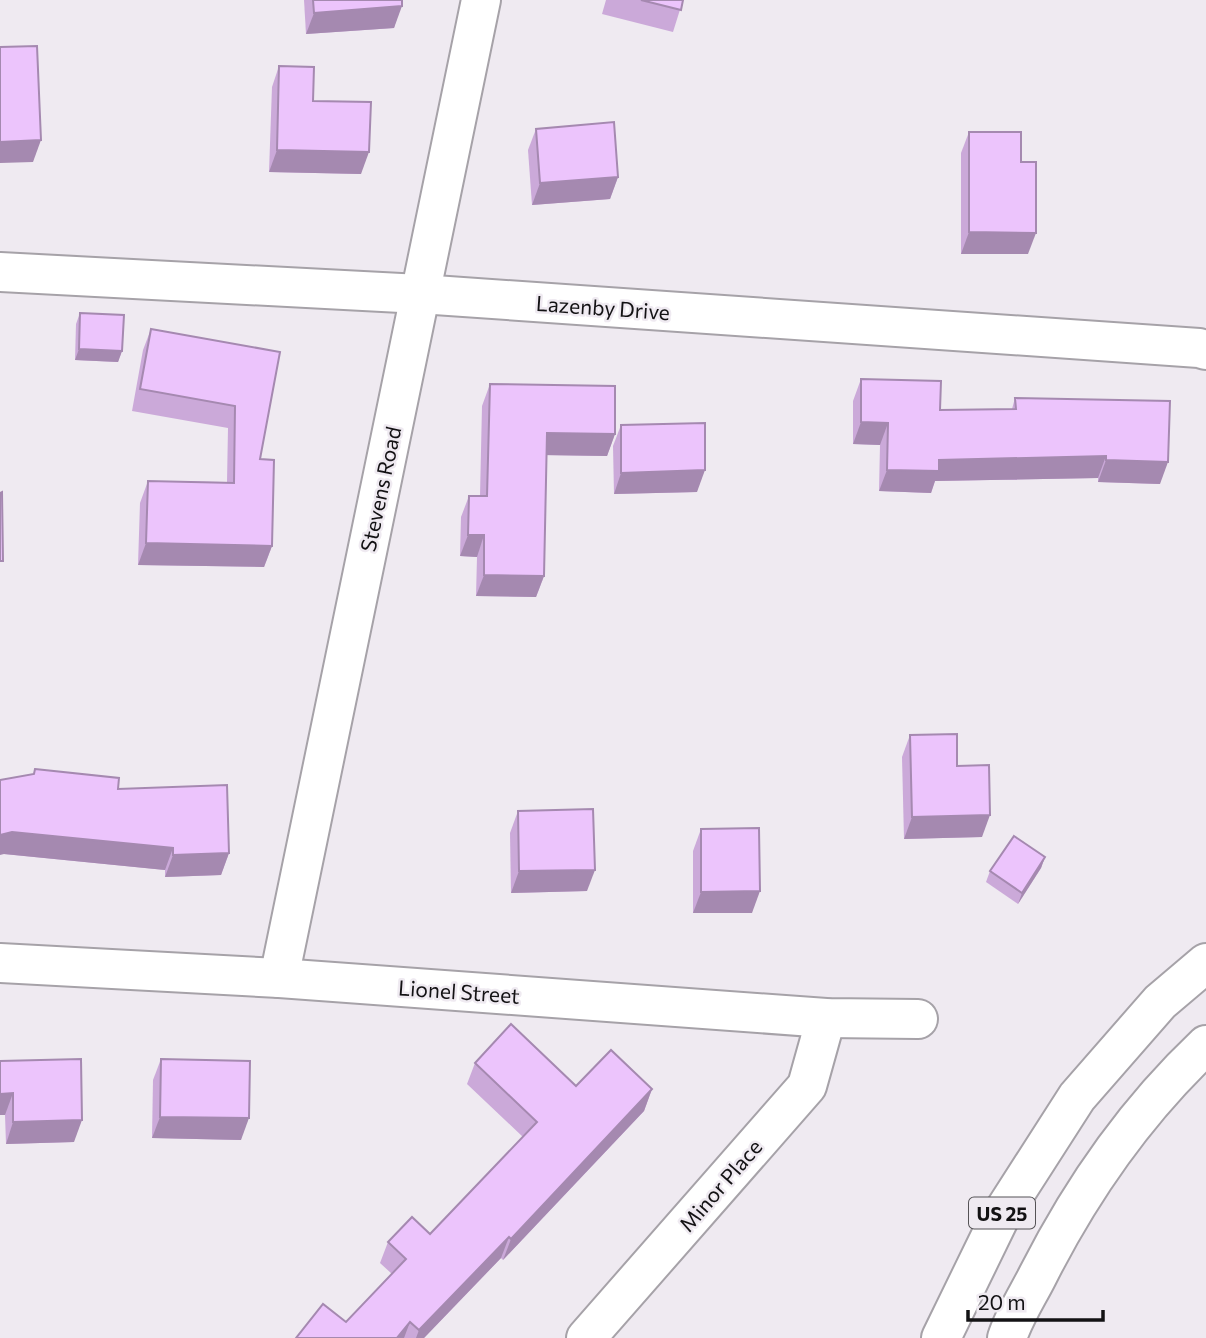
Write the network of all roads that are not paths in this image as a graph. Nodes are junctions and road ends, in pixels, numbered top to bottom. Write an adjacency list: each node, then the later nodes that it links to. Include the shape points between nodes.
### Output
1 (481, 0): 3 (main road, Stevens Road)
2 (0, 272): 3 (main road, Lazenby Drive)
3 (420, 294): 4 (main road, Lazenby Drive); 7 (main road, Stevens Road)
4 (1206, 351)
5 (0, 963): 7 (main road, Lionel Street)
6 (1206, 963): 13 (main road, US 25, via 1160,1002 1077,1097 1000,1217)
7 (279, 978): 8 (main road, Lionel Street)
8 (826, 1018): 9 (main road, Lionel Street); 12 (main road, Minor Place, via 807,1086)
9 (918, 1019)
10 (1206, 1045): 11 (main road, via 1133,1124 1093,1177)
11 (1008, 1335)
12 (586, 1338)
13 (941, 1338)

